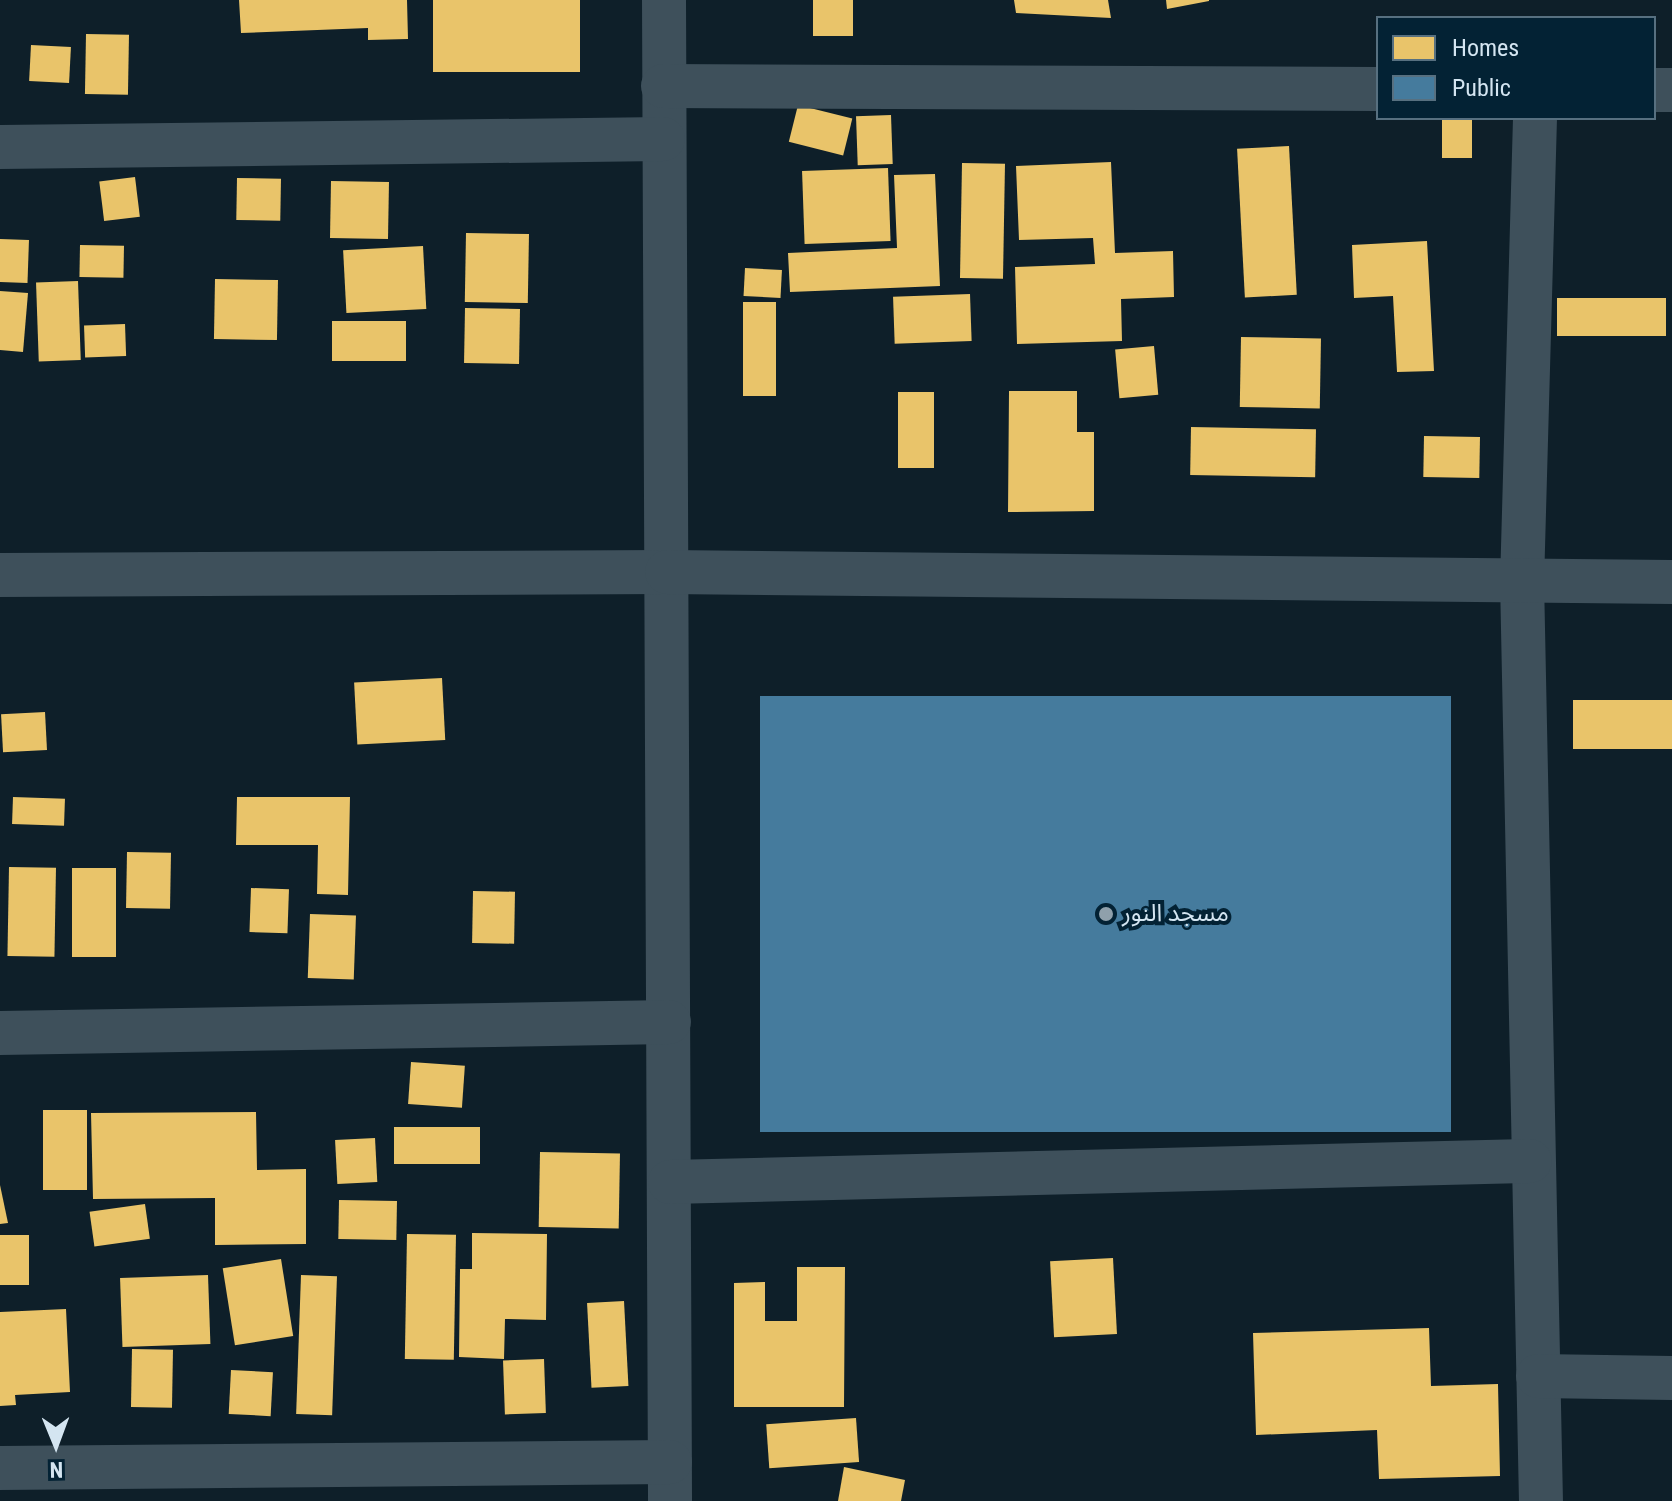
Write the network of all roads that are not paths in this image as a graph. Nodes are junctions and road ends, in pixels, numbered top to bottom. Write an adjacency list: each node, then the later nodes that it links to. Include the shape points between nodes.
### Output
1 (664, 0): 2 (street)
2 (663, 86): 3 (street); 5 (street)
3 (1376, 89)
4 (1535, 120): 9 (street)
5 (663, 139): 6 (street); 7 (street)
6 (0, 147)
7 (667, 572): 8 (street); 9 (street); 11 (street)
8 (0, 575)
9 (1522, 580): 10 (street); 13 (street)
10 (1672, 582)
11 (669, 1022): 12 (street); 14 (street)
12 (0, 1033)
13 (1530, 1161): 14 (street); 15 (street)
14 (670, 1182): 18 (street)
15 (1538, 1376): 16 (street); 19 (street)
16 (1672, 1378)
17 (0, 1468): 18 (street)
18 (670, 1481)
19 (1541, 1501)

